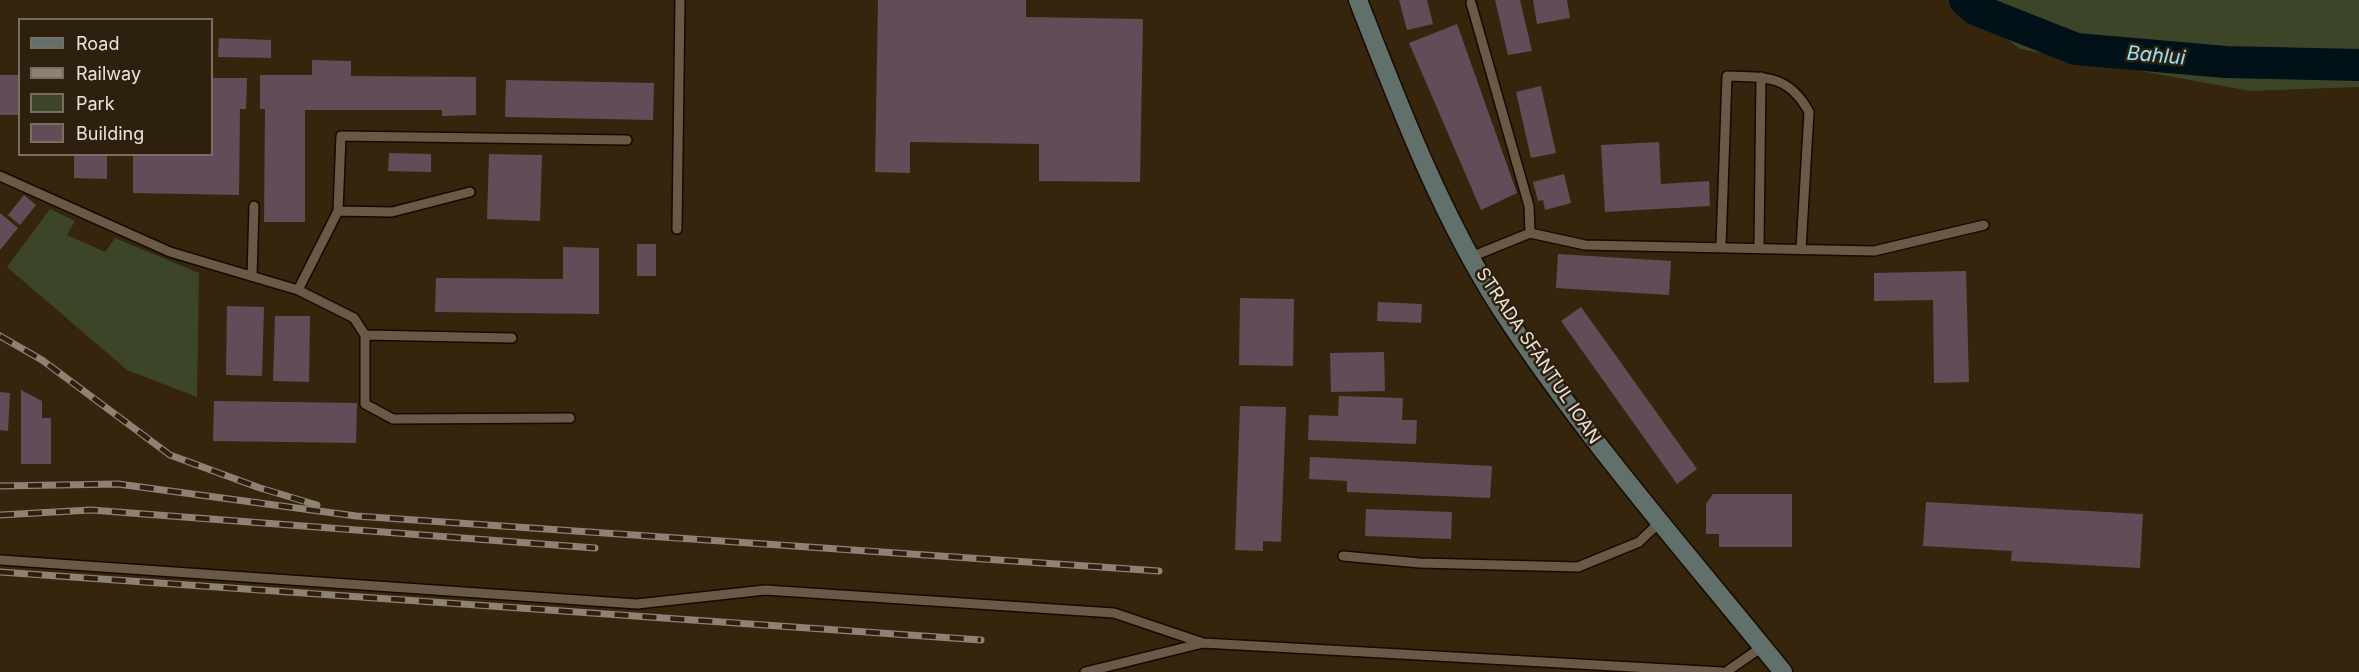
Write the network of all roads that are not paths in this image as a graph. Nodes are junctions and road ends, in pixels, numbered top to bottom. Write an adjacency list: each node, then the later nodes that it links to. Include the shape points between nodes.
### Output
1 (680, 0): 11 (lane)
2 (1359, 0): 16 (main road, STRADA SFÂNTUL IOAN, via 1414,138)
3 (1471, 3): 12 (lane, via 1529,206)
4 (1761, 77): 13 (lane, via 1727,76); 14 (lane); 15 (lane, via 1798,93 1809,112)
5 (627, 140): 9 (lane, via 341,136)
6 (0, 176): 17 (lane, via 170,252)
7 (471, 192): 9 (lane, via 392,212)
8 (254, 206): 17 (lane)
9 (338, 211): 18 (lane)
10 (1984, 225): 15 (lane, via 1874,251)
11 (677, 229)
12 (1530, 233): 13 (lane, via 1585,245 1689,249); 16 (lane)
13 (1721, 246): 14 (lane)
14 (1759, 248): 15 (lane)
15 (1801, 249)
16 (1471, 257): 22 (main road, STRADA SFÂNTUL IOAN, via 1501,309 1590,435)
17 (252, 276): 18 (lane)
18 (298, 290): 19 (lane, via 354,318)
19 (365, 335): 20 (lane); 21 (lane, via 365,404 393,419)
20 (512, 338)
21 (570, 418)
22 (1660, 522): 23 (lane, via 1639,542 1578,567 1420,563); 26 (main road, STRADA SFÂNTUL IOAN)
23 (1342, 556)
24 (0, 560): 25 (lane, via 637,604 765,590 1114,613)
25 (1203, 643): 27 (lane); 28 (lane)
26 (1762, 646): 28 (lane); 29 (main road, STRADA SFÂNTUL IOAN)
27 (1085, 672)
28 (1724, 672)
29 (1783, 672)

